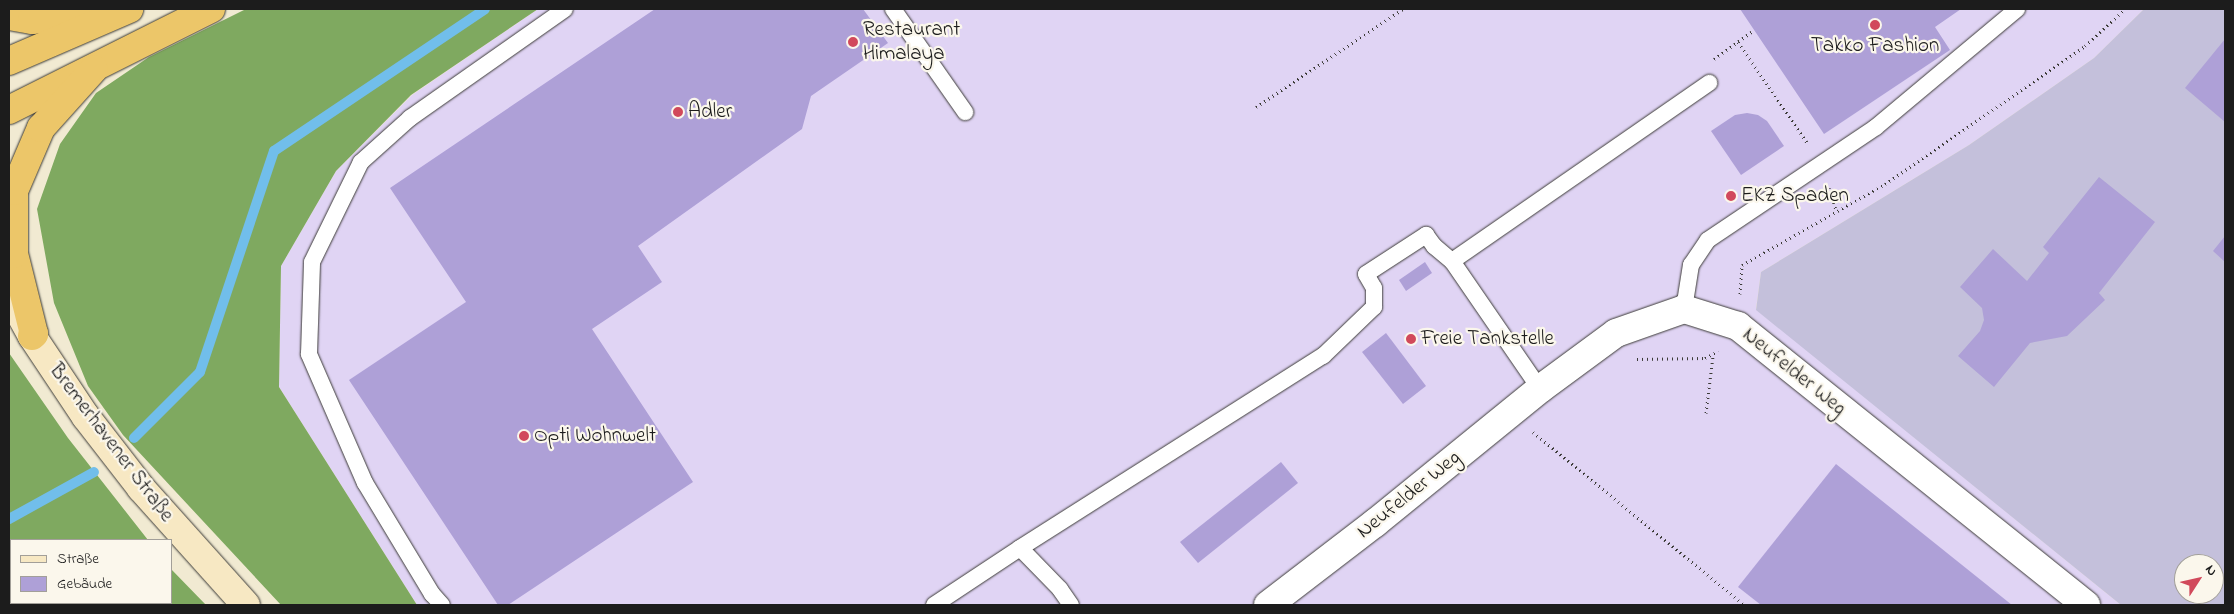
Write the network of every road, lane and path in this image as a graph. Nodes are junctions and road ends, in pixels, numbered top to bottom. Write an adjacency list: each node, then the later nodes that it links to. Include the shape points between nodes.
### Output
1 (127, 9): 8 (highway, via 32,20); 10 (highway)
2 (211, 9): 11 (highway)
3 (565, 9): 29 (lane, via 410,118 361,162 312,262 309,354 365,483 432,594)
4 (893, 9): 15 (lane)
5 (1403, 9): 13 (path)
6 (2018, 9): 16 (lane, via 1876,127)
7 (2125, 9): 20 (path, via 2085,46 1885,184 1742,264)
8 (9, 16)
9 (1738, 42): 16 (path)
10 (9, 61)
11 (94, 69): 14 (highway); 21 (highway, via 41,128 14,191 14,254)
12 (1709, 83): 17 (lane)
13 (1256, 107)
14 (9, 110)
15 (965, 112)
16 (1821, 163): 19 (lane, via 1708,240 1691,265)
17 (1452, 261): 24 (lane); 27 (lane, via 1426,235 1366,274 1374,288 1374,307 1323,356)
18 (9, 294): 21 (main road, Bremerhavener Straße)
19 (1684, 308): 20 (street, Neufelder Weg); 24 (street, Neufelder Weg, via 1616,333)
20 (1738, 326): 22 (path); 34 (street, Neufelder Weg)
21 (32, 336): 28 (main road, Bremerhavener Straße, via 86,416 141,488)
22 (1713, 356): 23 (path); 25 (path)
23 (1628, 360)
24 (1540, 389): 32 (street, Neufelder Weg, via 1376,523)
25 (1706, 413)
26 (1538, 424): 33 (path, via 1531,430)
27 (1020, 548): 30 (lane); 31 (lane)
28 (246, 605)
29 (442, 605)
30 (934, 605)
31 (1071, 605)
32 (1268, 605)
33 (1744, 605)
34 (2086, 605)

